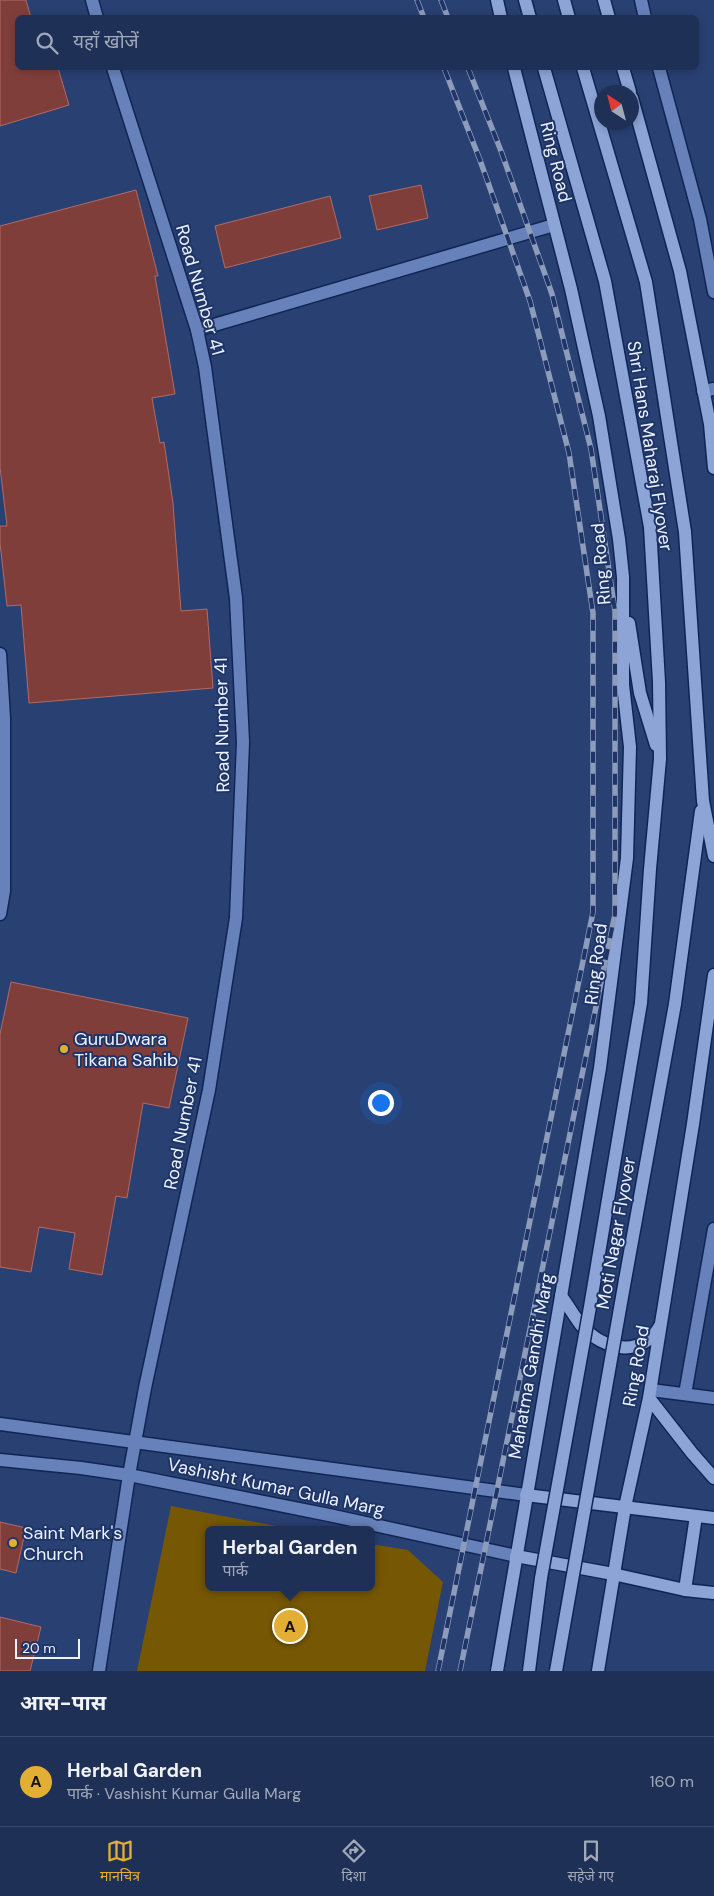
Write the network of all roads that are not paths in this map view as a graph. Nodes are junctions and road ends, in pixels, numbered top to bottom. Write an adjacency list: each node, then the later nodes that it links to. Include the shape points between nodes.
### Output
1 (92, 0): 7 (street)
2 (497, 0): 8 (main road)
3 (525, 0): 9 (main road)
4 (564, 0): 10 (main road)
5 (604, 0): 11 (main road)
6 (641, 0): 12 (street)
7 (97, 15)
8 (500, 15)
9 (529, 15)
10 (568, 15)
11 (608, 15)
12 (644, 15)
13 (115, 70): 23 (street, Road Number 41)
14 (515, 70): 21 (main road, Ring Road)
15 (545, 70): 29 (main road, Shri Hans Maharaj Flyover, via 605,281 650,527)
16 (585, 70): 30 (main road, Shri Hans Maharaj Flyover, via 646,282 685,532)
17 (624, 70): 19 (main road)
18 (660, 70): 22 (street, via 700,219)
19 (628, 85)
20 (639, 123): 24 (main road, via 680,271)
21 (554, 225): 23 (street); 27 (main road, Ring Road, via 598,416)
22 (714, 292)
23 (197, 330): 42 (street, Road Number 41, via 205,367 236,598 243,742 236,918 209,1090)
24 (708, 390): 25 (main road)
25 (712, 423): 26 (main road)
26 (714, 468)
27 (623, 577): 29 (main road, via 640,693); 34 (main road, Ring Road, via 623,685 630,746 628,858)
28 (0, 654): 32 (street, via 4,737 4,891)
29 (660, 760): 56 (main road, Shri Hans Maharaj Flyover, bridge, via 641,1003 541,1578)
30 (703, 801): 31 (main road); 57 (main road, Moti Nagar Flyover, bridge, via 675,1004)
31 (714, 856)
32 (0, 914)
33 (714, 975): 37 (main road, Ring Road)
34 (600, 1068): 36 (main road, Mahatma Gandhi Marg)
35 (714, 1229): 39 (street)
36 (562, 1296): 37 (main road, via 581,1325 604,1342 622,1348 631,1348 648,1340 655,1334); 46 (main road, Mahatma Gandhi Marg)
37 (662, 1316): 38 (main road, Ring Road)
38 (650, 1394): 39 (street); 45 (main road); 47 (main road, Ring Road)
39 (685, 1394): 40 (street)
40 (714, 1398)
41 (0, 1424): 42 (street, Vashisht Kumar Gulla Marg)
42 (135, 1443): 44 (street, Road Number 41); 46 (street, Vashisht Kumar Gulla Marg)
43 (0, 1460): 44 (street, Vashisht Kumar Gulla Marg)
44 (129, 1475): 50 (street, Vashisht Kumar Gulla Marg); 54 (street, Road Number 41)
45 (714, 1478)
46 (526, 1495): 47 (main road); 50 (main road, Mahatma Gandhi Marg)
47 (626, 1507): 48 (main road); 51 (main road, Ring Road)
48 (696, 1516): 49 (main road); 52 (main road)
49 (714, 1518)
50 (516, 1556): 51 (main road, Vashisht Kumar Gulla Marg); 55 (main road, Mahatma Gandhi Marg)
51 (613, 1574): 52 (main road, Vashisht Kumar Gulla Marg); 58 (main road, Ring Road)
52 (685, 1590): 53 (main road, Vashisht Kumar Gulla Marg)
53 (714, 1593)
54 (99, 1671)
55 (497, 1671)
56 (529, 1671)
57 (556, 1671)
58 (598, 1671)

